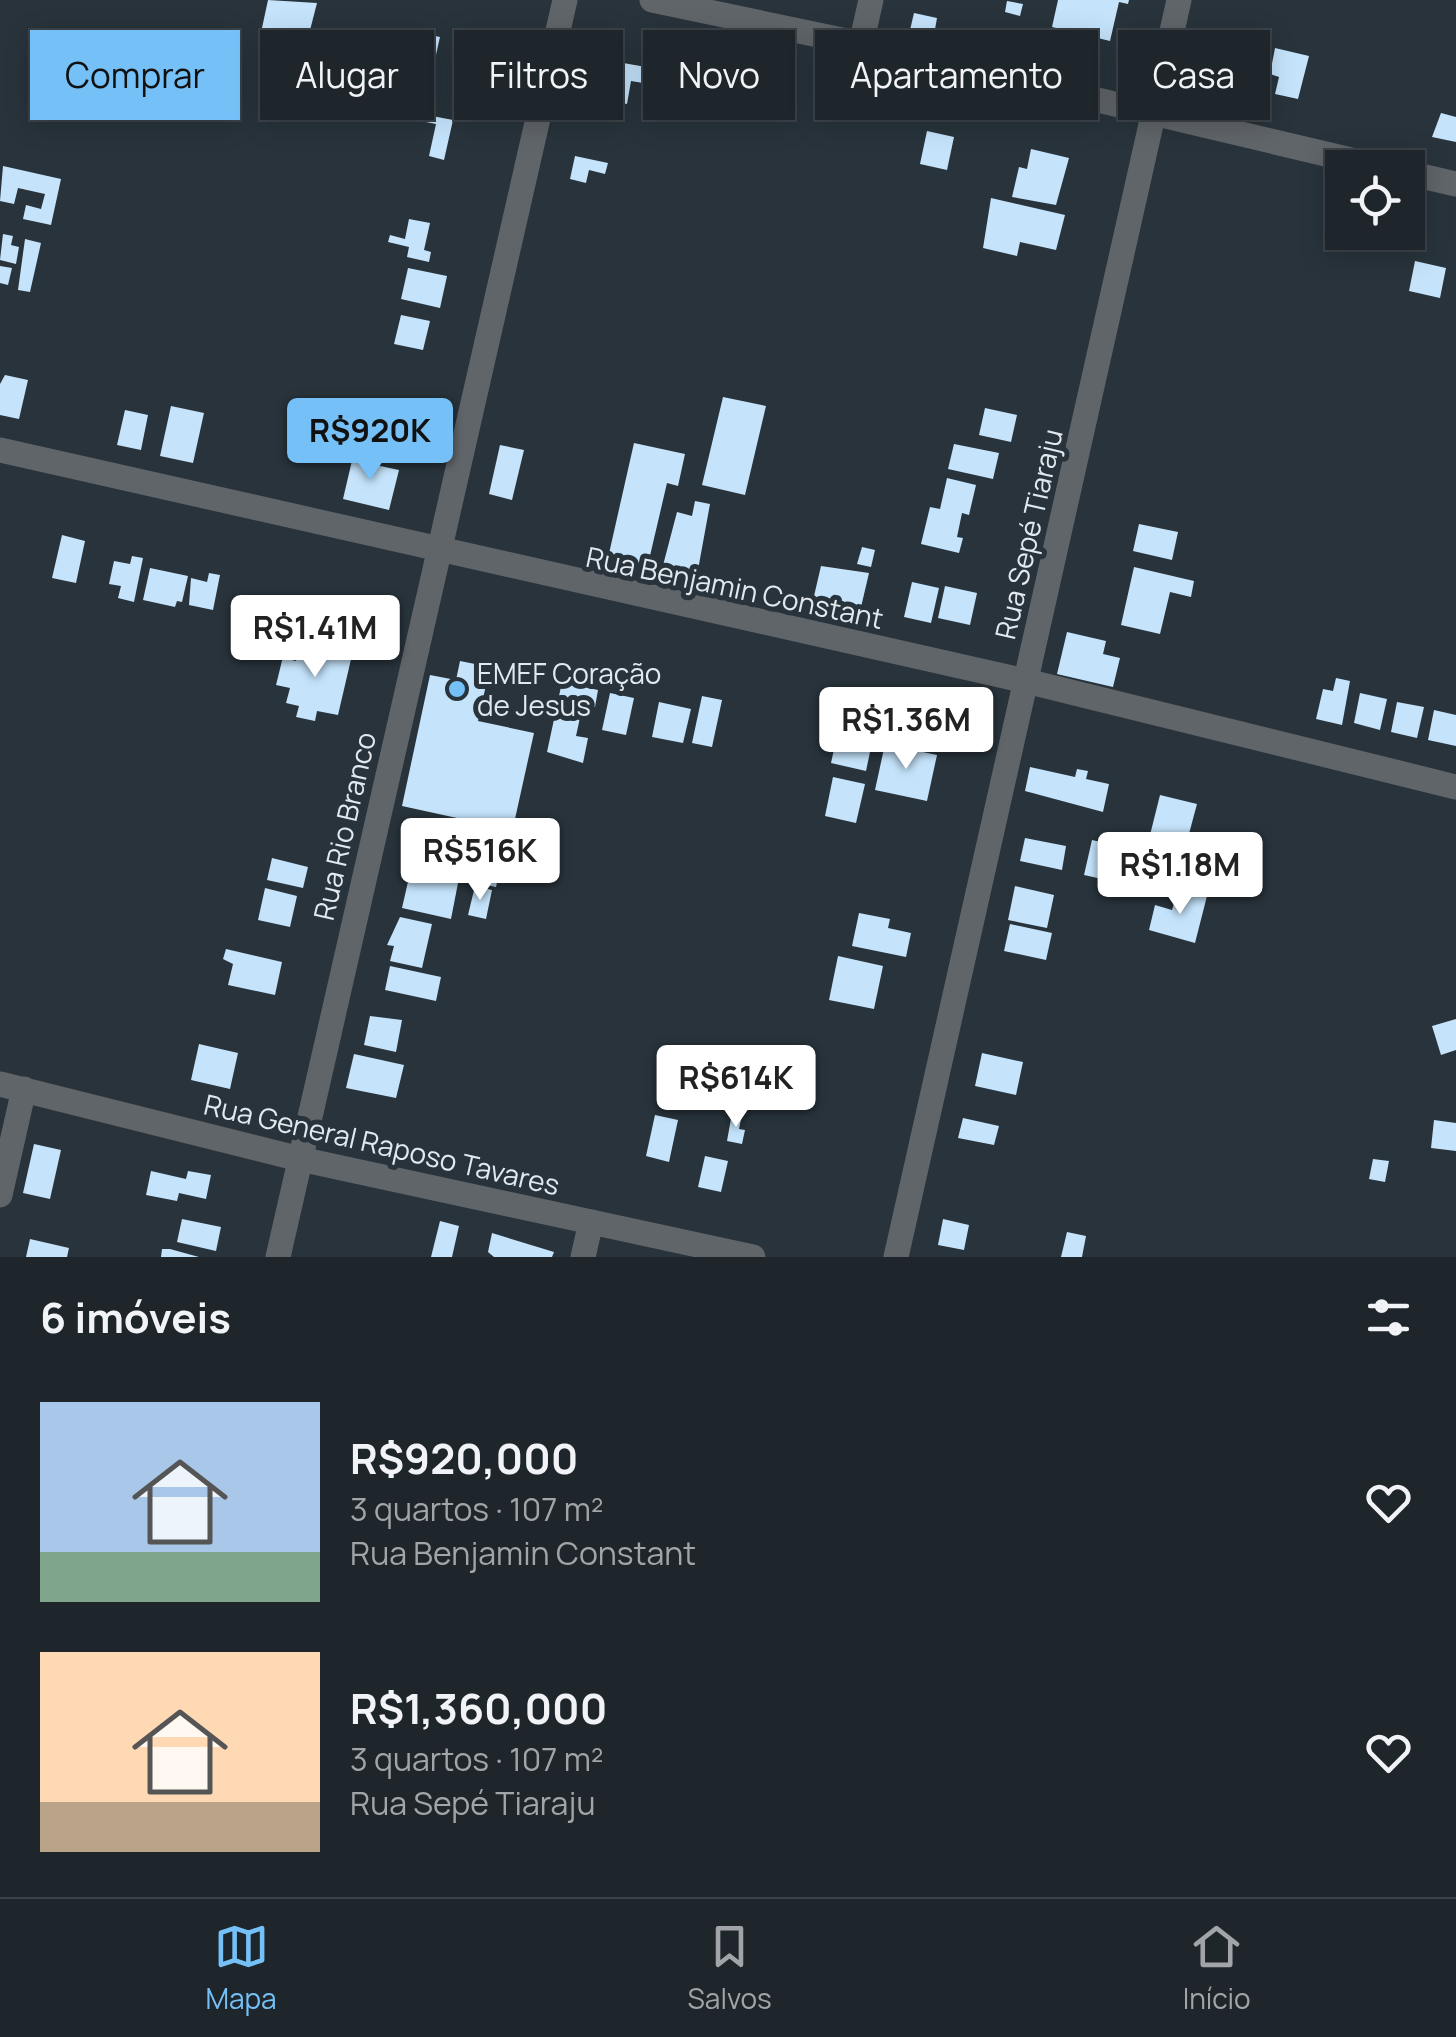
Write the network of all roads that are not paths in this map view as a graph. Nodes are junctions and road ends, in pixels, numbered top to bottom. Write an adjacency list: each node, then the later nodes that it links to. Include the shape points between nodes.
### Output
1 (566, 0): 14 (street, Rua Rio Branco)
2 (652, 0): 7 (street)
3 (871, 0): 5 (street)
4 (1178, 0): 6 (street, Rua Sepé Tiaraju)
5 (864, 30)
6 (1172, 30)
7 (815, 34)
8 (1153, 120): 15 (street, Rua Sepé Tiaraju)
9 (1180, 120): 10 (street)
10 (1325, 154)
11 (1425, 177): 12 (street)
12 (1456, 184)
13 (0, 450): 14 (street, Rua Benjamin Constant)
14 (436, 552): 15 (street, Rua Benjamin Constant); 18 (street, Rua Rio Branco)
15 (1026, 682): 16 (street, Rua Benjamin Constant); 24 (street, Rua Sepé Tiaraju)
16 (1456, 787)
17 (12, 1087): 18 (street, Rua General Raposo Tavares); 19 (street)
18 (300, 1159): 20 (street, Rua General Raposo Tavares); 21 (street, Rua Rio Branco)
19 (0, 1195)
20 (591, 1222): 22 (street); 23 (street, Rua General Raposo Tavares)
21 (278, 1257)
22 (584, 1257)
23 (753, 1257)
24 (896, 1257)

